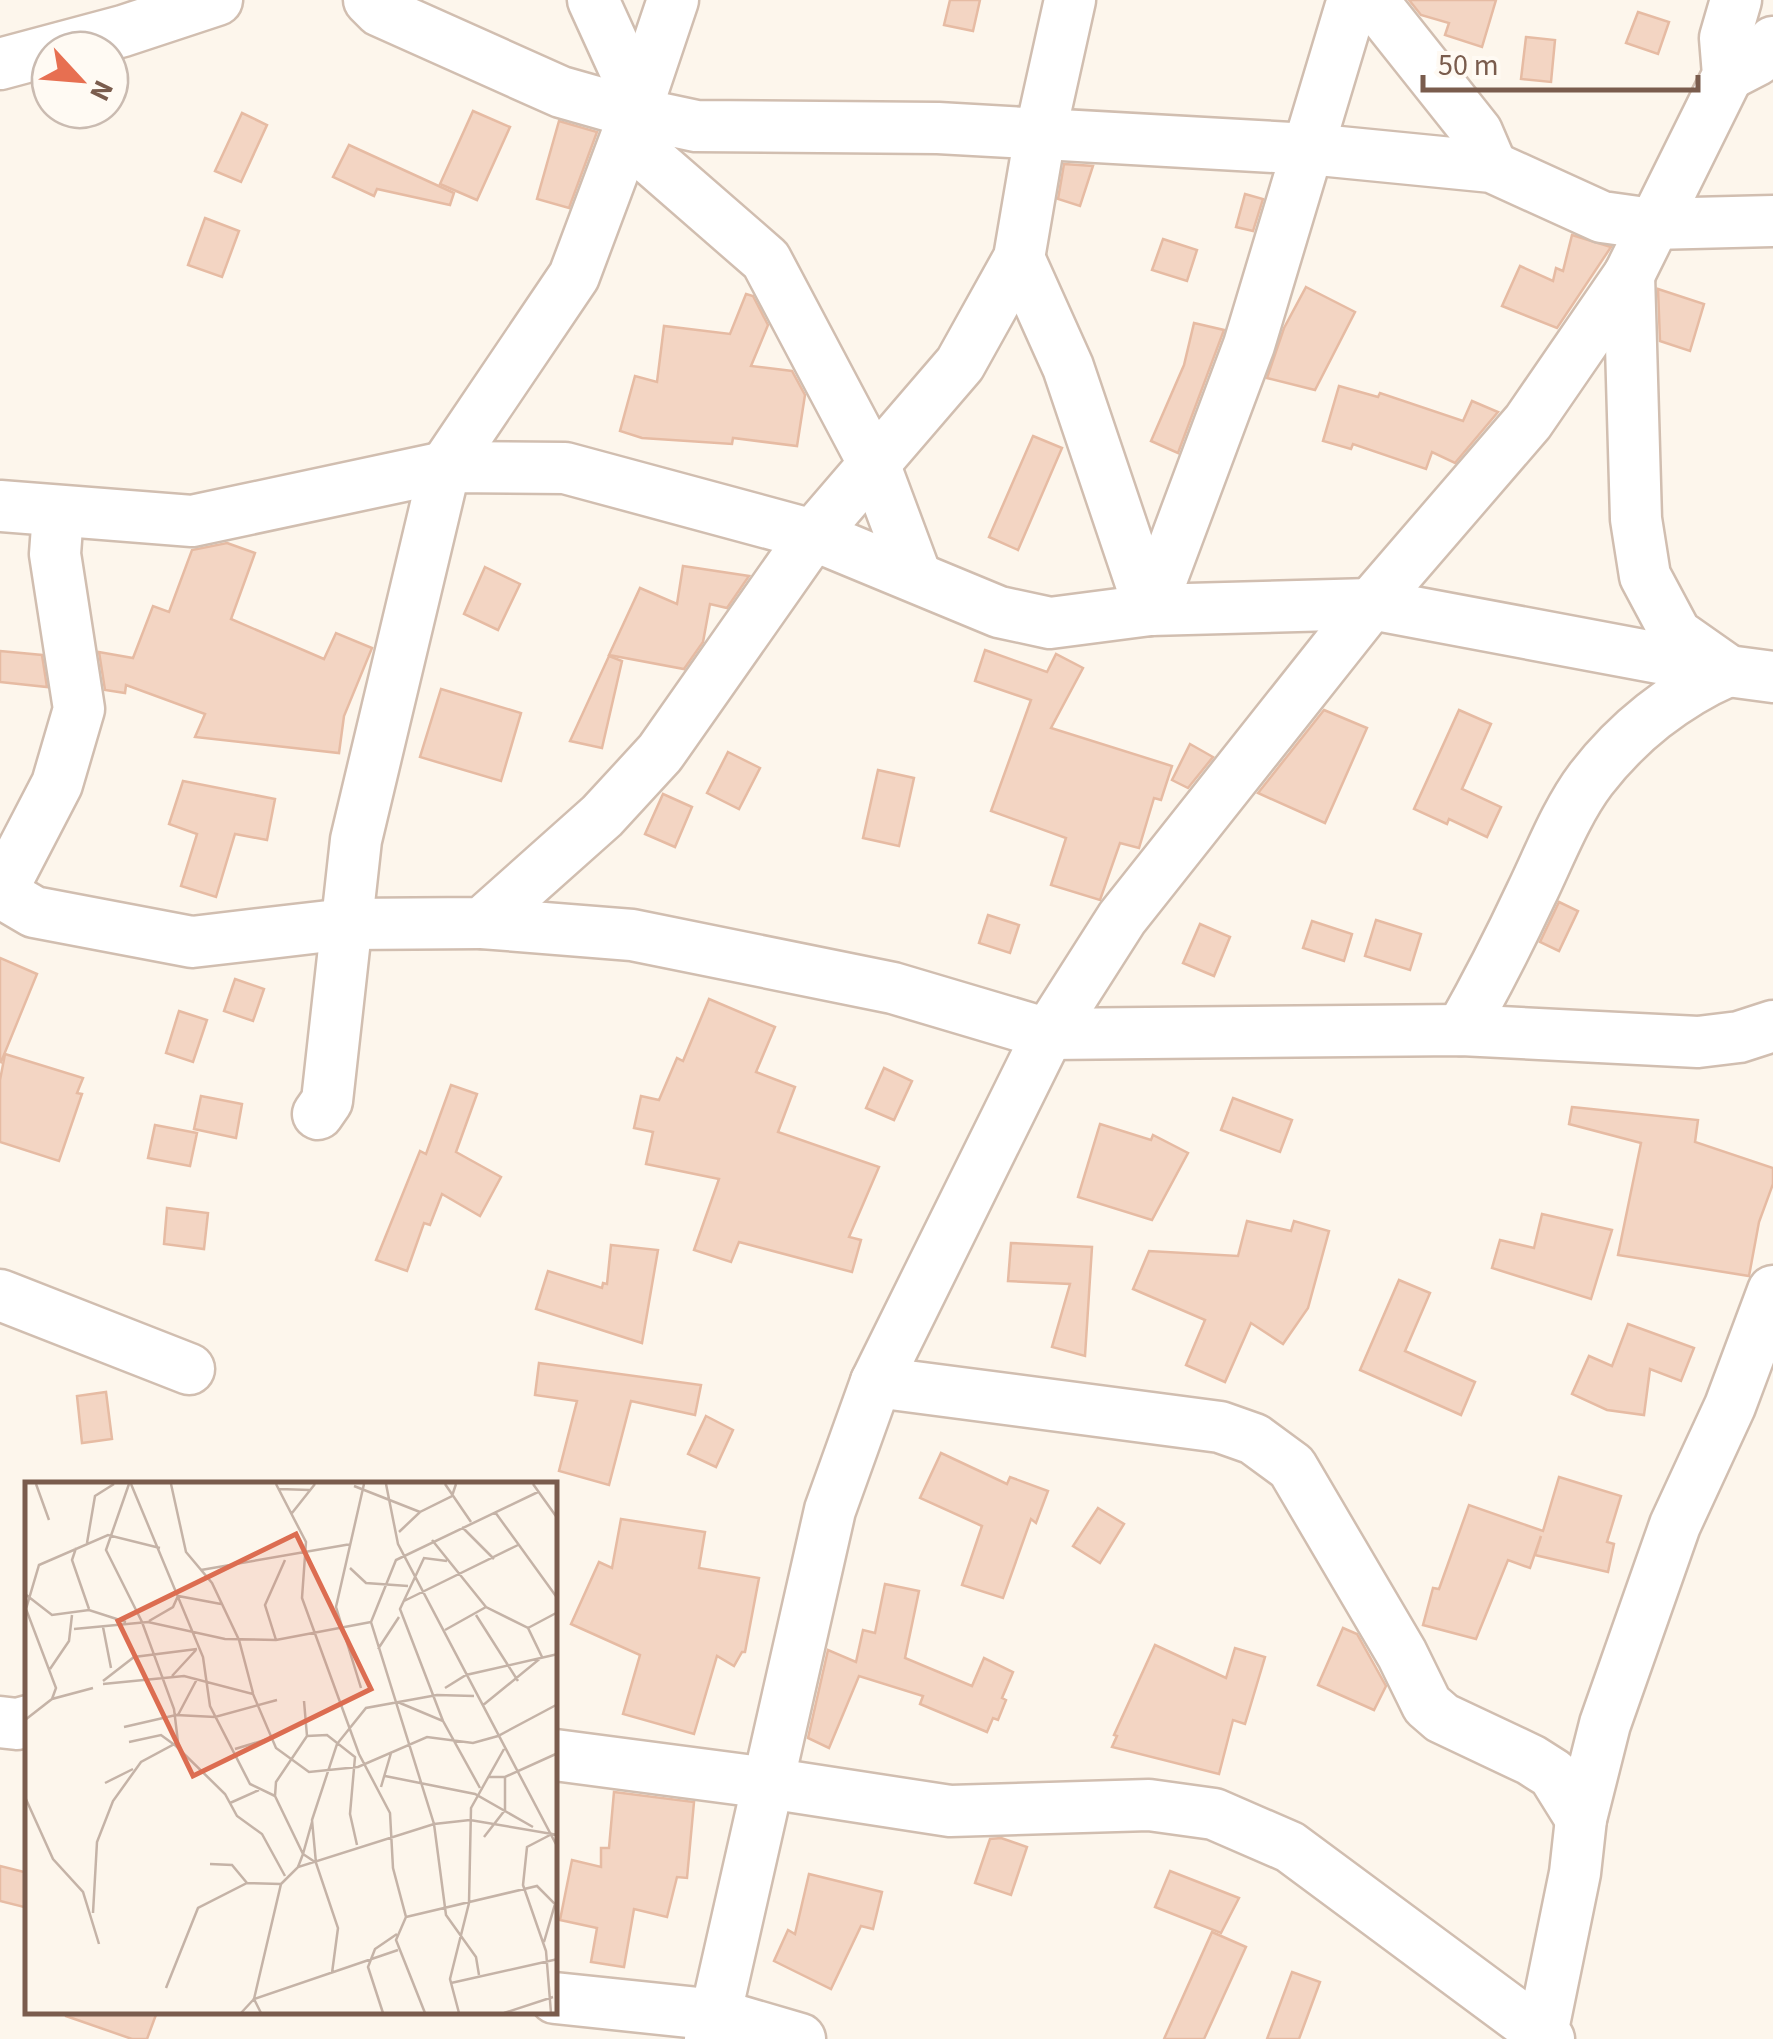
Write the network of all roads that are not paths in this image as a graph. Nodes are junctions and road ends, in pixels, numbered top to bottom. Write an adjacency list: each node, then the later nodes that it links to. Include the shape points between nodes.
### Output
1 (217, 0): 10 (street)
2 (369, 0): 12 (street, via 380,11 561,92)
3 (593, 0): 12 (street)
4 (672, 0): 12 (street)
5 (1070, 0): 13 (street)
6 (1357, 0): 14 (street)
7 (1372, 0): 15 (street, via 1477,132)
8 (1736, 0): 11 (street, via 1724,38)
9 (1773, 42): 11 (street, via 1757,60)
10 (0, 64)
11 (1728, 75): 17 (street)
12 (634, 117): 13 (street, via 696,126); 20 (street, via 766,260); 21 (street, via 574,276)
13 (1040, 135): 14 (street); 18 (street)
14 (1309, 150): 15 (street); 27 (street, via 1249,345)
15 (1492, 166): 17 (street, via 1602,217)
16 (1773, 221): 17 (street)
17 (1652, 224): 19 (street)
18 (1019, 258): 20 (street, via 960,364); 27 (street, via 1068,368)
19 (1628, 275): 26 (street, via 1528,422); 28 (street, via 1636,519 1645,576 1676,634)
20 (875, 466): 24 (street); 25 (street)
21 (446, 467): 23 (street, via 192,522); 24 (street, via 566,468); 31 (street, via 356,840)
22 (0, 506): 23 (street)
23 (58, 513): 29 (street, via 55,554 79,709 58,784)
24 (813, 535): 25 (street); 30 (street, via 660,753 602,816)
25 (916, 576): 27 (street, via 999,612 1050,623)
26 (1371, 604): 27 (street); 28 (street); 34 (street, via 1122,918)
27 (1150, 610)
28 (1750, 674): 33 (street, via 1692,686 1641,726 1590,780)
29 (0, 892): 31 (street, via 34,912 192,942)
30 (482, 923): 31 (street); 34 (street, via 632,935 893,988)
31 (346, 924): 35 (street, via 328,1102)
32 (1773, 1026): 33 (street, via 1698,1042)
33 (1460, 1030): 34 (street)
34 (1048, 1034): 39 (street)
35 (318, 1114)
36 (1773, 1291): 44 (street, via 1675,1526 1605,1724)
37 (0, 1295): 38 (street)
38 (190, 1369)
39 (876, 1382): 43 (street, via 830,1510); 44 (street, via 1220,1427 1254,1440 1292,1467 1426,1705 1553,1774)
40 (0, 1722): 41 (street)
41 (25, 1722)
42 (558, 1755): 43 (street)
43 (768, 1783): 46 (street); 47 (street, via 950,1812 1149,1805 1214,1814 1290,1847)
44 (1581, 1819): 47 (street)
45 (558, 1999): 46 (street)
46 (714, 2027): 48 (street)
47 (1544, 2037)
48 (800, 2039)

